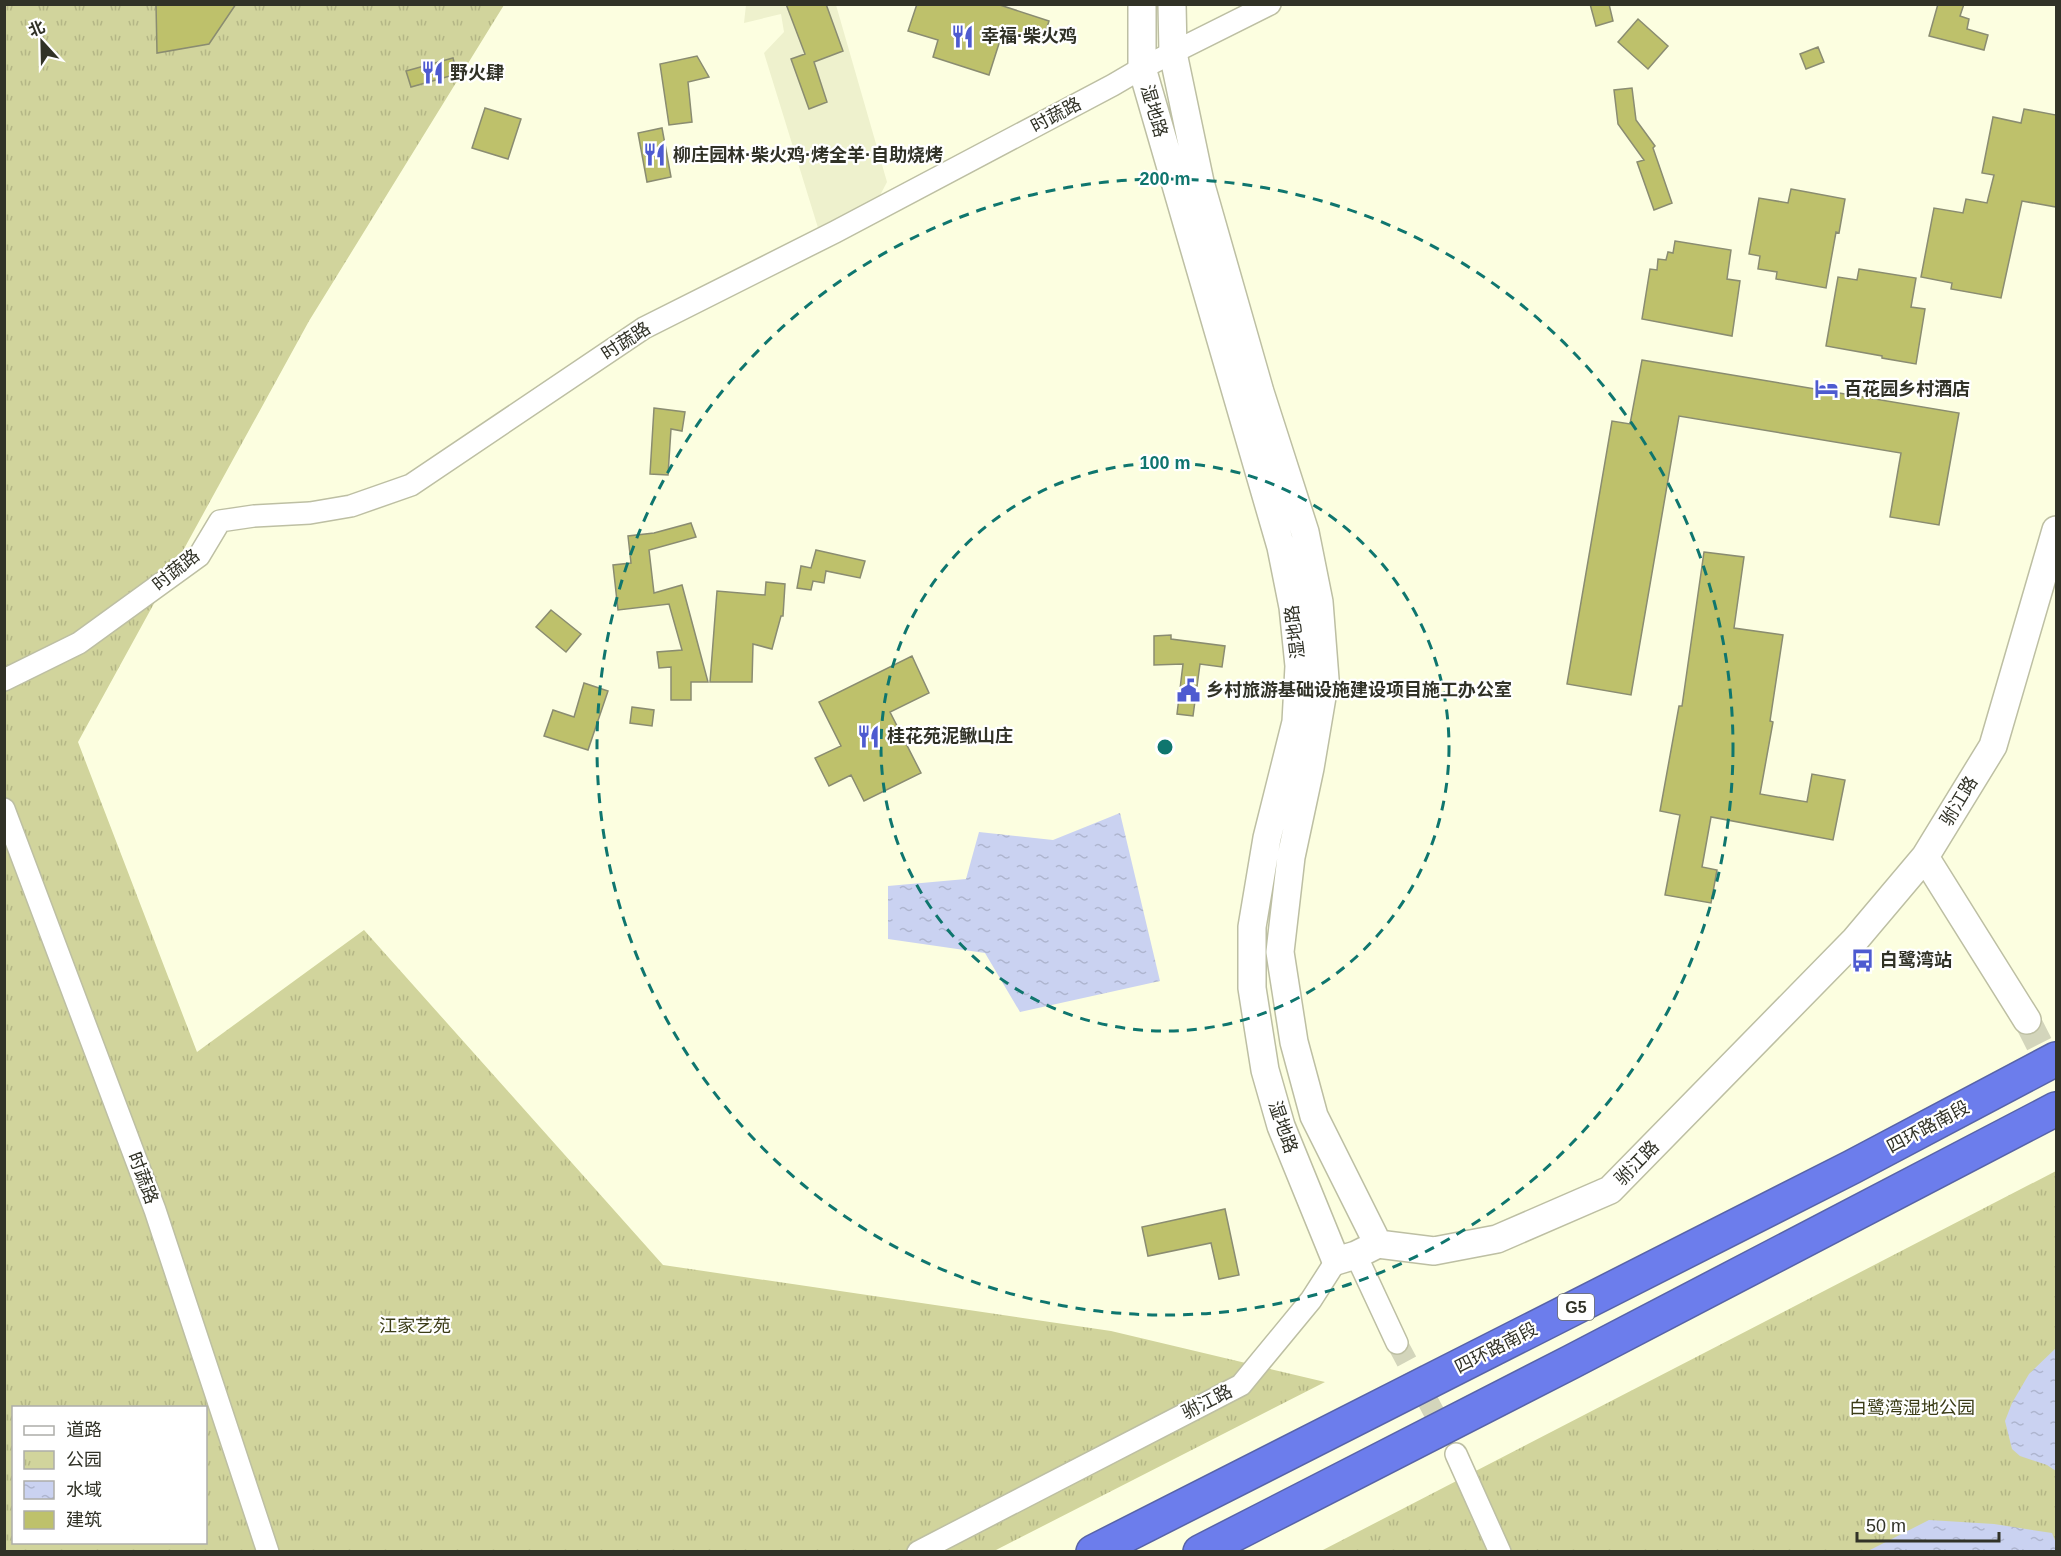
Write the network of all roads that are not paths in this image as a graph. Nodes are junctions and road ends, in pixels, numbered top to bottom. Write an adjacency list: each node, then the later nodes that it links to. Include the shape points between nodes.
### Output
1 (1142, 4): 5 (street, 湿地路)
2 (1172, 4): 4 (street, 湿地路)
3 (1270, 4): 4 (street, 时蔬路)
4 (1173, 53): 5 (street, 时蔬路); 13 (street, 湿地路, via 1200,182 1305,532 1319,602 1324,679 1291,858 1280,952 1294,1042)
5 (1142, 68): 7 (street, 时蔬路, via 835,232 644,328 411,485 351,506 220,521 199,556 79,643); 13 (street, 湿地路, via 1281,548 1293,607 1299,666 1296,722 1267,838 1252,927 1251,988 1265,1070 1281,1126)
6 (2056, 530): 9 (street, 驸江路, via 1993,746)
7 (4, 680)
8 (4, 808): 16 (street, 时蔬路, via 155,1210)
9 (1925, 857): 10 (street); 13 (street, 驸江路, via 1855,940 1610,1191 1497,1239 1434,1251)
10 (2027, 1020)
11 (2056, 1059): 18 (highway, 四环路南段 / G5)
12 (2056, 1109): 19 (highway, G5, via 1561,1368)
13 (1357, 1253): 14 (street); 17 (street, 驸江路, via 1311,1300 1241,1385)
14 (1397, 1343)
15 (1456, 1454): 20 (street)
16 (268, 1551)
17 (918, 1551)
18 (1093, 1551)
19 (1200, 1551)
20 (1500, 1551)

